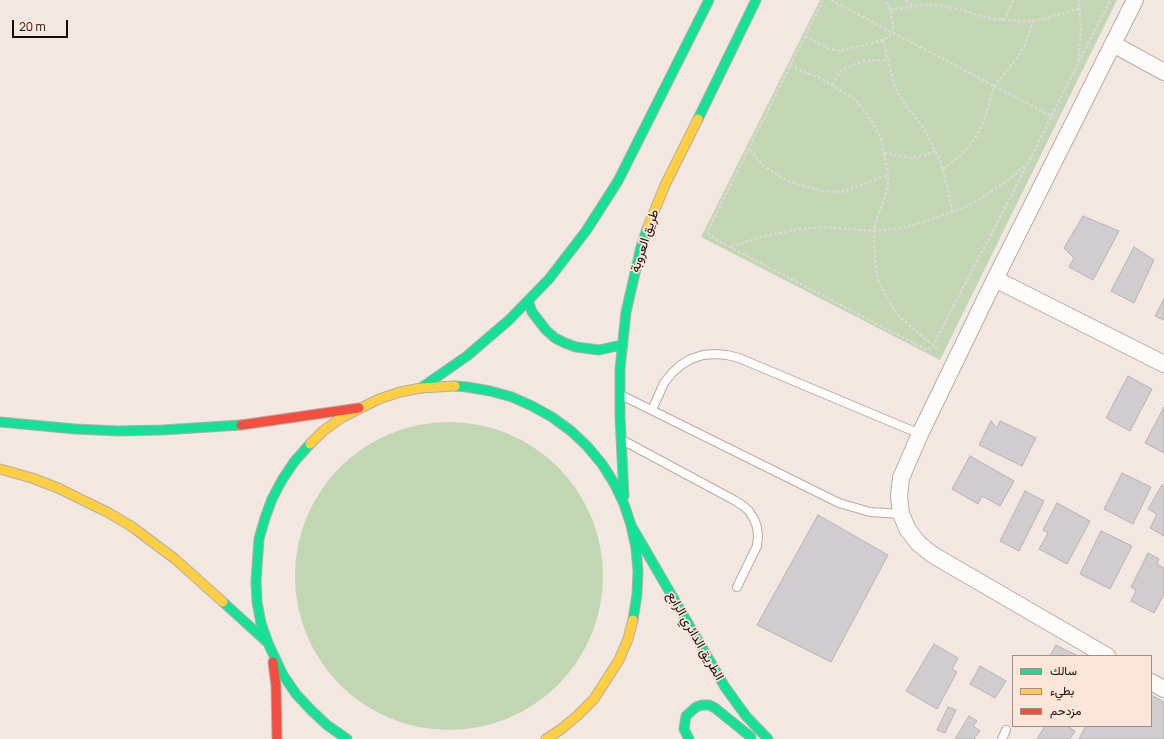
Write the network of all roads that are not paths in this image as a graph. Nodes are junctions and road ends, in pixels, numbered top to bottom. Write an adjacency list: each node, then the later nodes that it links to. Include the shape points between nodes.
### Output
1 (709, 0): 7 (main road, via 610,194 568,256)
2 (756, 0): 8 (main road, طريق العروبة, via 652,215 633,279)
3 (1135, 0): 4 (street)
4 (1113, 44): 5 (street); 6 (street)
5 (1164, 72)
6 (996, 279): 9 (street); 15 (street)
7 (528, 301): 8 (main road, via 532,312 546,330 565,343 599,350); 10 (main road, via 472,352)
8 (622, 345): 11 (main road, طريق العروبة)
9 (1164, 364)
10 (421, 388): 12 (main road, via 400,392); 18 (main road, via 467,387 490,391 512,397 552,417 587,446 602,464)
11 (619, 394): 13 (lane); 16 (main road, طريق العروبة)
12 (359, 408): 14 (main road, via 250,424 162,430 75,429); 22 (main road, via 329,427 308,446 282,480 270,505 259,539 256,560 257,602)
13 (652, 410): 15 (lane, via 664,383 681,365 703,355 727,355); 19 (lane, via 839,503 870,512)
14 (0, 422)
15 (920, 434): 19 (street, via 901,478)
16 (621, 440): 18 (main road, طريق العروبة); 21 (lane, via 734,500 749,512 757,527 757,546)
17 (0, 469): 22 (main road, via 58,488 131,526 175,559)
18 (624, 504): 20 (main road)
19 (901, 514): 24 (street, via 908,530 919,544 933,555)
20 (631, 525): 30 (main road, via 638,571 634,617 628,639 619,660 594,699 577,716); 33 (main road, الطريق الدائري الرابع, via 725,687 746,716)
21 (738, 587)
22 (268, 643): 23 (main road)
23 (272, 655): 28 (main road, via 276,686); 29 (main road, via 296,694 310,710 327,726)
24 (1105, 655)
25 (1152, 683): 26 (street)
26 (1164, 689)
27 (1006, 730): 34 (lane)
28 (277, 739)
29 (347, 739)
30 (546, 739)
31 (690, 739): 32 (main road, via 684,729 686,716 696,707 709,705)
32 (753, 739)
33 (768, 739)
34 (1002, 739)

